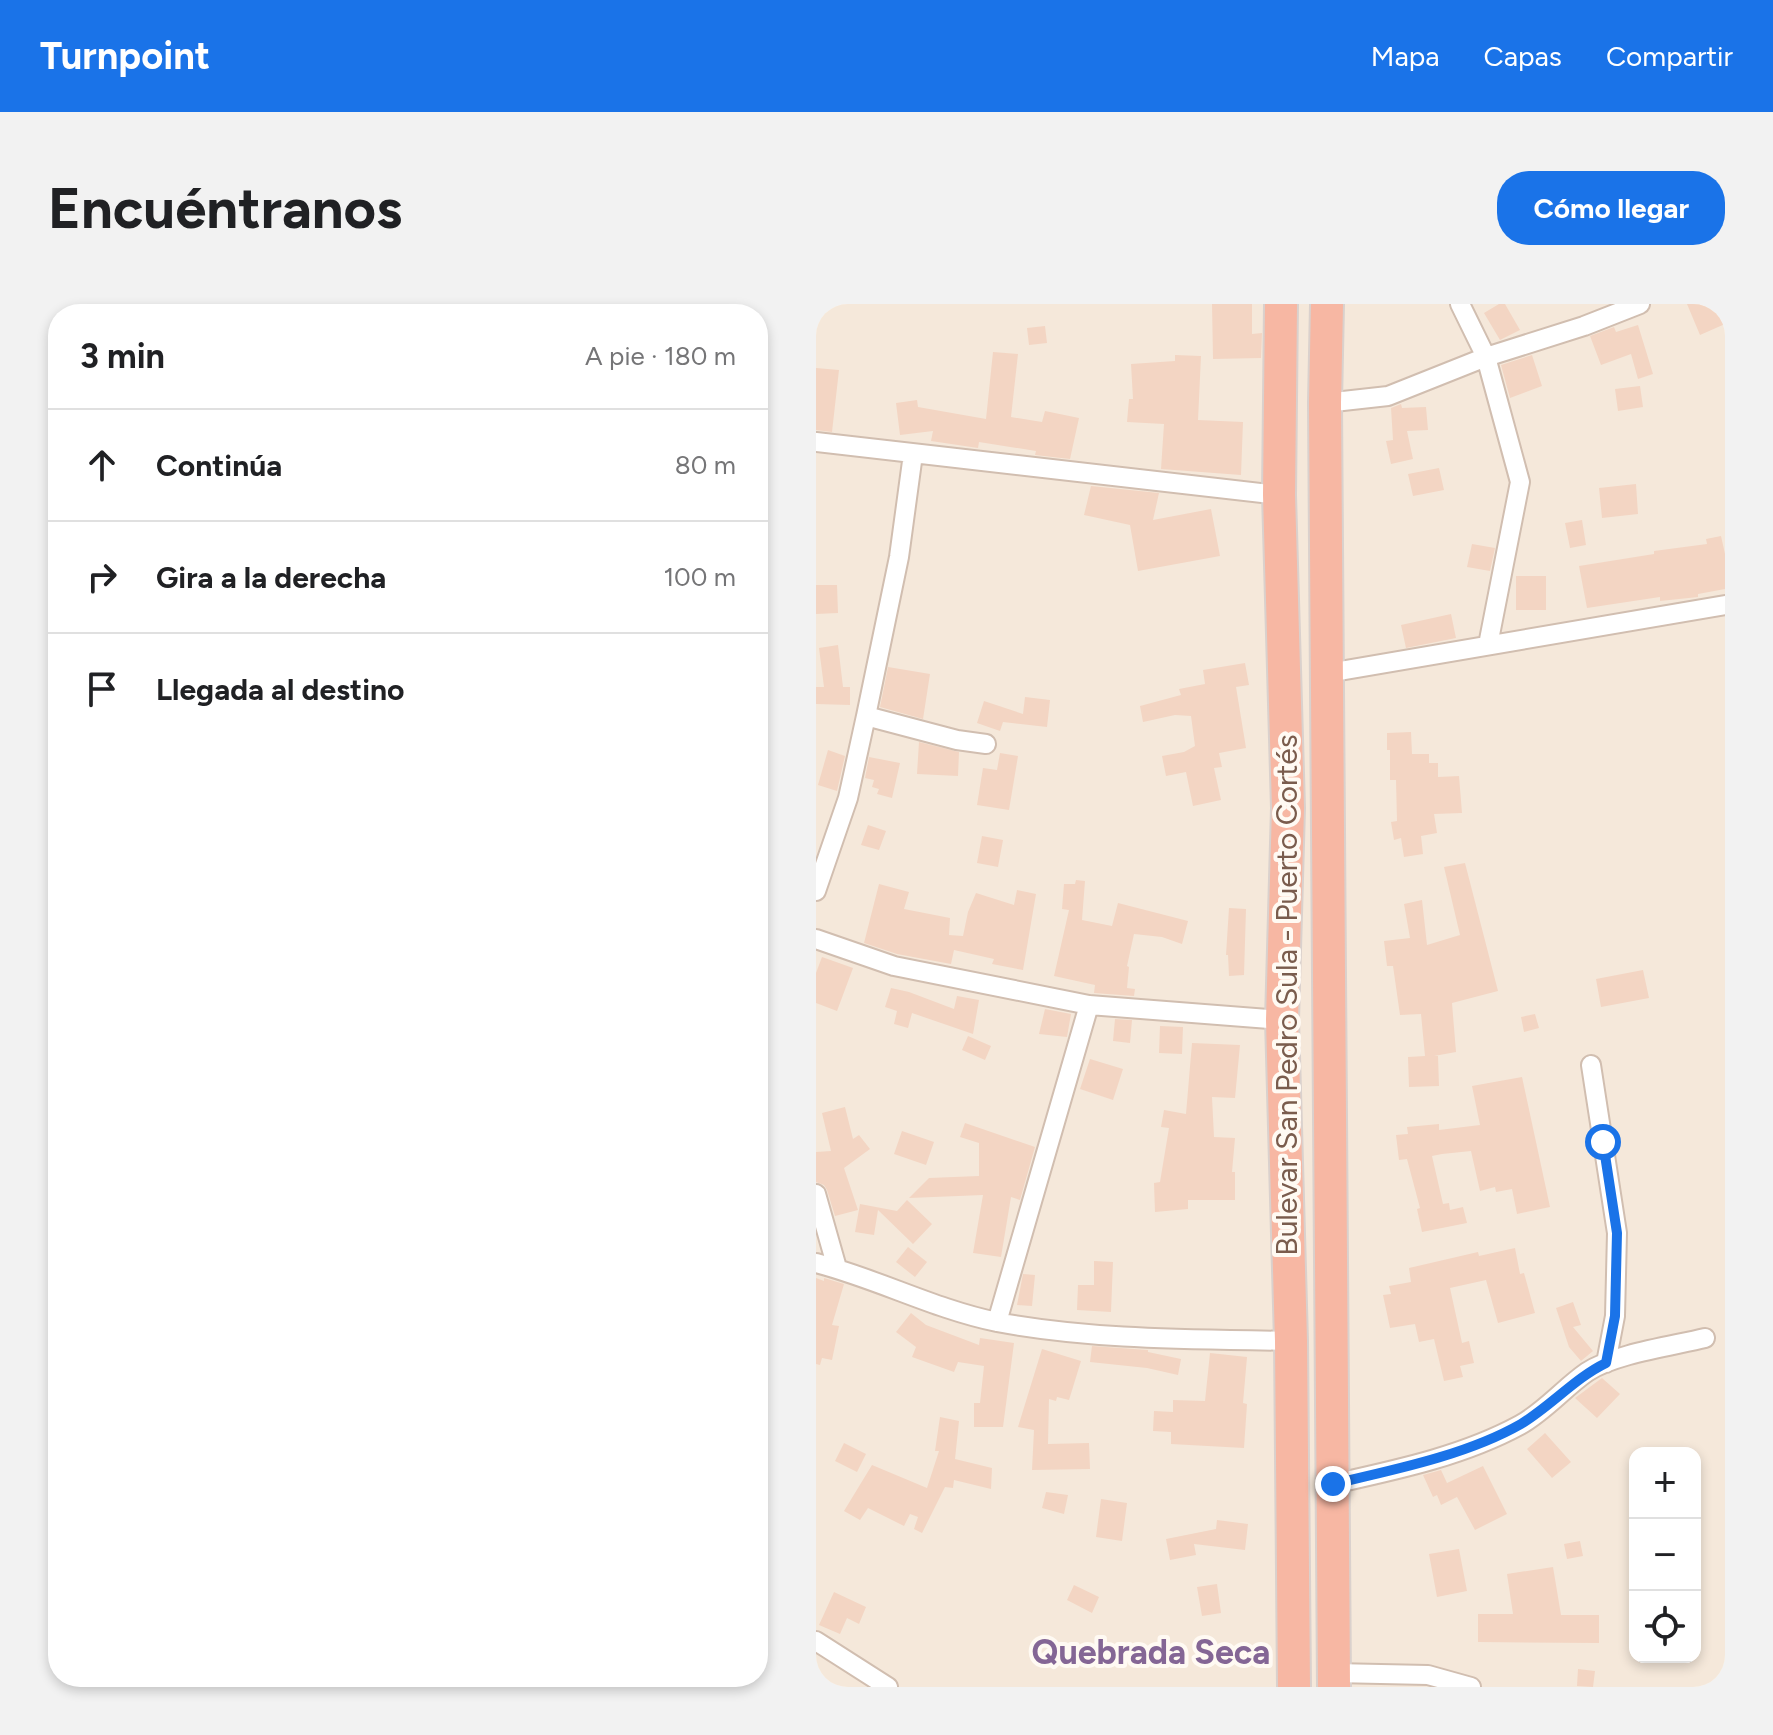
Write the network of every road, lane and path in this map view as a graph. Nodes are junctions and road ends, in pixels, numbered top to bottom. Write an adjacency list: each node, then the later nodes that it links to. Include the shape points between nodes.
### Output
1 (1281, 304): 9 (highway, Bulevar San Pedro Sula - Puerto Cortés)
2 (1327, 304): 6 (highway, Bulevar San Pedro Sula - Puerto Cortés)
3 (1460, 304): 5 (street)
4 (1640, 304): 5 (street)
5 (1486, 357): 6 (street, via 1388,396); 11 (street, via 1520,482)
6 (1325, 403): 12 (highway, Bulevar San Pedro Sula - Puerto Cortés)
7 (816, 442): 8 (street)
8 (913, 454): 9 (street); 13 (street, via 899,557)
9 (1279, 495): 18 (highway, Bulevar San Pedro Sula - Puerto Cortés, via 1288,808)
10 (1725, 605): 11 (street)
11 (1488, 645): 12 (street)
12 (1328, 673): 27 (highway, Bulevar San Pedro Sula - Puerto Cortés)
13 (866, 716): 14 (street); 15 (street, via 848,798)
14 (986, 744)
15 (816, 891)
16 (816, 939): 17 (street, via 894,966)
17 (1089, 1005): 18 (street); 23 (street)
18 (1282, 1020): 25 (highway, Bulevar San Pedro Sula - Puerto Cortés)
19 (1591, 1065): 26 (street, via 1617,1233 1615,1316)
20 (816, 1194): 22 (street)
21 (816, 1263): 22 (street)
22 (837, 1268): 23 (street, via 940,1307)
23 (997, 1322): 25 (street, via 1110,1337)
24 (1705, 1338): 26 (street)
25 (1291, 1341): 31 (highway, Bulevar San Pedro Sula - Puerto Cortés)
26 (1606, 1363): 27 (street, via 1588,1371 1520,1425 1412,1466)
27 (1333, 1484): 29 (highway, Bulevar San Pedro Sula - Puerto Cortés)
28 (816, 1641): 30 (street)
29 (1334, 1680): 32 (street, via 1428,1675)
30 (888, 1687)
31 (1294, 1687)
32 (1471, 1687)

